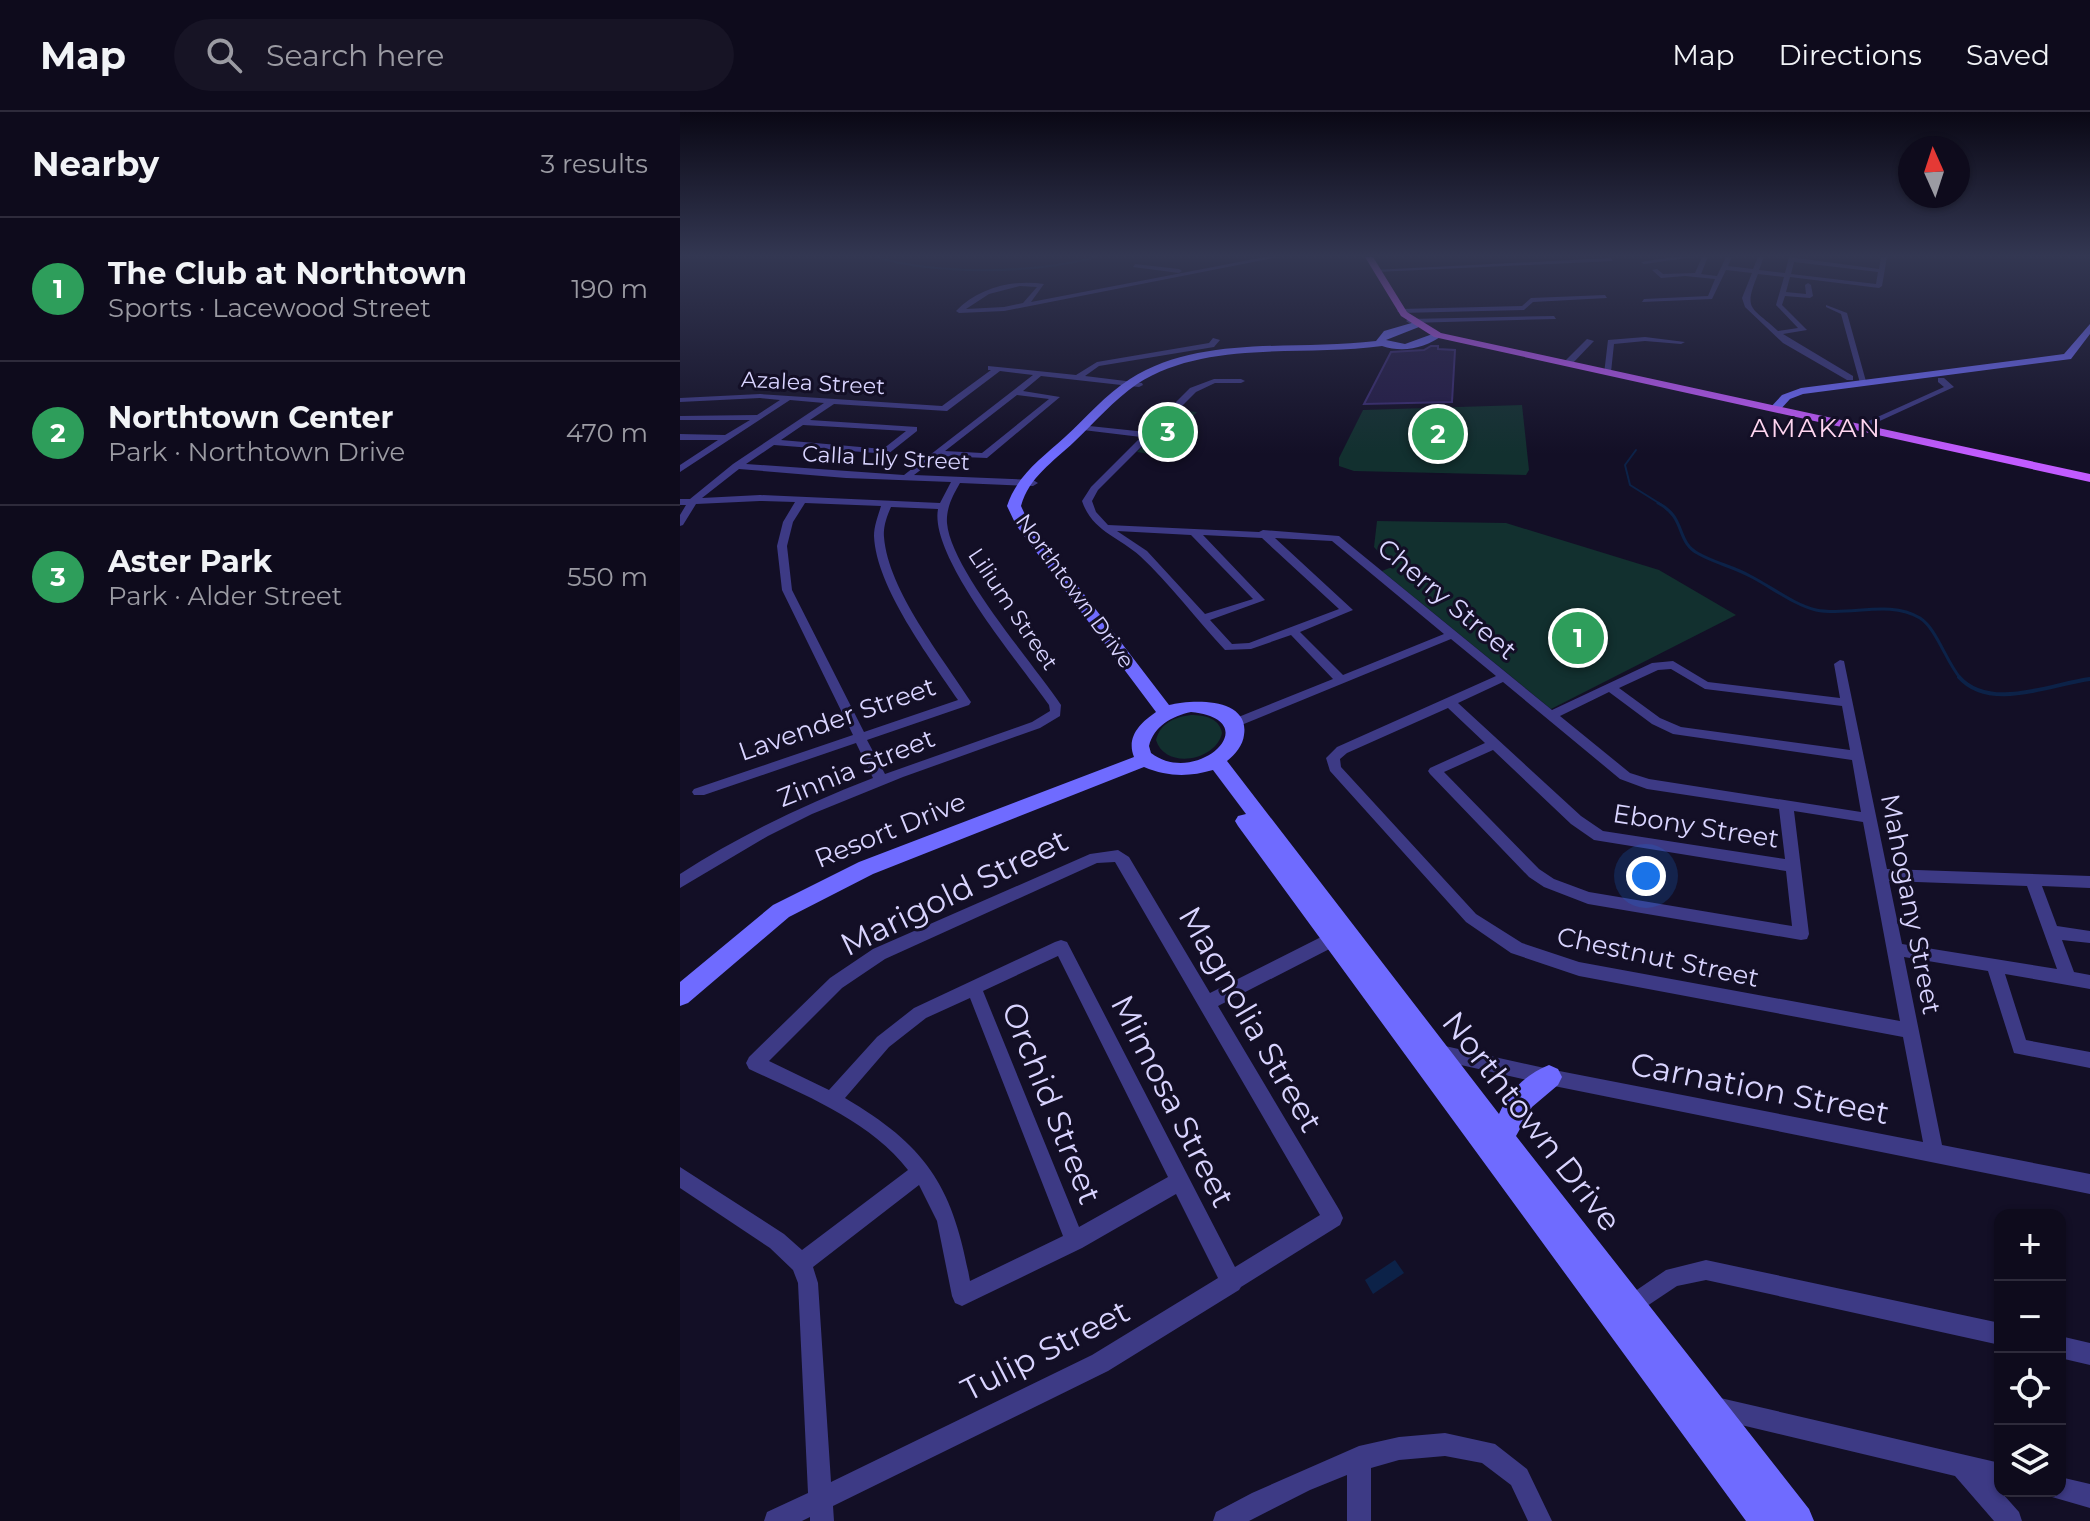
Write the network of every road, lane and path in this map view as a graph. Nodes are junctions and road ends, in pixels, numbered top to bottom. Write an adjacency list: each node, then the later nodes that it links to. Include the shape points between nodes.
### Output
1 (1412, 323): 2 (street); 8 (main road); 12 (street, Northtown Drive, via 1384,334 1380,339)
2 (1419, 323)
3 (1765, 323): 7 (street)
4 (1796, 323): 7 (street, via 1803,330)
5 (1845, 323): 19 (street)
6 (2090, 327): 19 (street, via 2067,357)
7 (1775, 333): 19 (street)
8 (1438, 335): 12 (street, Northtown Drive, via 1412,347); 13 (main road)
9 (1216, 340): 18 (street, via 1097,364)
10 (1590, 341): 13 (street)
11 (1681, 342): 16 (street, via 1611,342)
12 (1385, 344): 22 (street, Northtown Drive, via 1202,361)
13 (1568, 363): 16 (main road)
14 (987, 368): 15 (street)
15 (998, 369): 17 (street); 26 (street, Azalea Street, via 944,409)
16 (1607, 372): 27 (main road)
17 (1039, 374): 18 (street); 23 (street)
18 (1078, 378): 22 (street)
19 (1850, 380): 27 (street, via 1792,394)
20 (1941, 380): 32 (street, via 1950,387)
21 (1241, 381): 33 (street, via 1199,386)
22 (1135, 385): 31 (street, Northtown Drive)
23 (1014, 392): 37 (street); 37 (street, via 1056,397 984,456)
24 (788, 398): 25 (street, Azalea Street); 26 (street, Azalea Street); 28 (street)
25 (680, 400)
26 (832, 401): 30 (street)
27 (1775, 409): 32 (main road)
28 (758, 417): 29 (street); 35 (street)
29 (680, 418)
30 (802, 422): 36 (street); 36 (street, via 914,429 885,452)
31 (1087, 428): 33 (street); 45 (street, Northtown Drive)
32 (1857, 428): 43 (main road)
33 (1149, 435): 52 (street, via 1087,501)
34 (680, 437): 35 (street)
35 (725, 438): 39 (street)
36 (772, 442): 40 (street)
37 (935, 453): 42 (street)
38 (680, 460): 39 (street)
39 (692, 461): 41 (street)
40 (736, 466): 42 (street, Calla Lily Street); 46 (street)
41 (680, 469)
42 (905, 478): 44 (street, Calla Lily Street)
43 (2090, 478)
44 (957, 480): 45 (street, Calla Lily Street); 50 (street)
45 (1028, 483): 66 (street, Northtown Drive, via 1014,506 1021,522)
46 (694, 500): 47 (street); 48 (street); 51 (street)
47 (801, 501): 49 (street); 70 (street, via 784,533 785,582)
48 (680, 502)
49 (886, 506): 50 (street); 70 (street, Lavender Street, via 879,534 885,562 916,625 965,702)
50 (943, 506): 67 (street, Lilium Street, via 943,536 957,565)
51 (680, 523)
52 (1105, 528): 53 (street, Cherry Street); 56 (street)
53 (1142, 529): 54 (street, Cherry Street); 56 (street)
54 (1193, 531): 55 (street, Cherry Street); 57 (street, via 1260,600)
55 (1263, 533): 58 (street, via 1347,610); 59 (street, Cherry Street, via 1335,538)
56 (1130, 542): 57 (street)
57 (1202, 619): 58 (street, via 1225,646 1235,649)
58 (1292, 630): 61 (street)
59 (1450, 631): 61 (street); 62 (street, Cherry Street)
60 (1840, 664): 65 (street, Mahogany Street)
61 (1338, 676): 69 (street)
62 (1505, 677): 64 (street, Chestnut Street); 68 (street, Cherry Street)
63 (1610, 687): 65 (street, via 1668,664 1705,685); 68 (street); 73 (street, via 1678,731)
64 (1449, 702): 71 (street, Ebony Street); 97 (street, Chestnut Street, via 1342,750 1333,763 1471,918 1517,948 1579,969)
65 (1847, 703): 73 (street, Mahogany Street)
66 (1171, 710): 69 (street, via 1206,706); 72 (street, via 1143,732)
67 (1056, 713): 75 (street, Zinnia Street)
68 (1551, 715): 77 (street, Cherry Street, via 1636,782)
69 (1232, 719): 74 (street, via 1236,743)
70 (860, 737): 75 (street); 76 (street, Lavender Street)
71 (1494, 744): 81 (street, Ebony Street, via 1599,836); 81 (street, via 1435,771 1534,873 1566,891 1801,934)
72 (1144, 754): 74 (street, via 1173,770); 79 (street, Resort Drive)
73 (1858, 756): 78 (street, Mahogany Street)
74 (1211, 764): 87 (street, Northtown Drive)
75 (882, 782): 84 (street, Zinnia Street, via 777,825)
76 (699, 792)
77 (1786, 806): 78 (street, Cherry Street); 81 (street)
78 (1870, 818): 82 (street, Mahogany Street)
79 (913, 843): 91 (street, Resort Drive, via 812,880 769,904); 95 (street, Resort Drive, via 781,911)
80 (1113, 855): 96 (street, Magnolia Street, via 1124,861); 101 (street, Marigold Street, via 1090,860 911,939 836,983 755,1063)
81 (1793, 866)
82 (1881, 875): 83 (street); 89 (street, Mahogany Street)
83 (2032, 880): 85 (street); 86 (street)
84 (680, 882)
85 (2090, 882)
86 (2051, 932): 88 (street); 92 (street)
87 (1339, 936): 96 (street); 98 (street, Northtown Drive)
88 (2090, 937)
89 (1895, 949): 90 (street); 97 (street, Mahogany Street)
90 (1994, 966): 92 (street); 99 (street, via 2020,1047)
91 (680, 978)
92 (2068, 978): 93 (street)
93 (2090, 982)
94 (974, 988): 101 (street, via 900,1026); 106 (street, Mimosa Street, via 1061,947); 109 (street, Orchid Street)
95 (680, 996)
96 (1207, 1003): 108 (street, Magnolia Street)
97 (1911, 1031): 103 (street, Mahogany Street)
98 (1428, 1056): 100 (street, Carnation Street); 102 (street, Northtown Drive)
99 (2090, 1060)
100 (1549, 1077): 102 (street, via 1519,1099); 103 (street, Carnation Street)
101 (831, 1100): 104 (street, Marigold Street, via 902,1147)
102 (1499, 1150): 112 (street, Northtown Drive)
103 (1934, 1153): 107 (street, Carnation Street)
104 (922, 1171): 109 (street, Marigold Street, via 943,1211 962,1296); 110 (street)
105 (680, 1177): 110 (street, via 743,1216)
106 (1180, 1181): 109 (street); 111 (street, Mimosa Street)
107 (2090, 1184)
108 (1333, 1218): 111 (street, Tulip Street)
109 (1075, 1241)
110 (801, 1263): 123 (street, via 808,1283)
111 (1232, 1283): 123 (street, Tulip Street, via 1100,1363)
112 (1624, 1312): 113 (street, via 1673,1277 1706,1270); 116 (street, Northtown Drive); 117 (street, Northtown Drive)
113 (1994, 1333)
114 (2066, 1348): 115 (street)
115 (2090, 1354)
116 (1680, 1405): 117 (street); 128 (street, Northtown Drive)
117 (1709, 1407): 119 (street); 129 (street, Northtown Drive)
118 (1359, 1458): 125 (street); 126 (street); 127 (street, via 1442,1444 1473,1449 1501,1460 1523,1481)
119 (1961, 1466): 120 (street); 130 (street)
120 (1994, 1474)
121 (2066, 1490): 122 (street)
122 (2090, 1496)
123 (821, 1510): 124 (street, Tulip Street)
124 (776, 1521)
125 (1225, 1521)
126 (1359, 1521)
127 (1540, 1521)
128 (1767, 1521)
129 (1797, 1521)
130 (2010, 1521)

